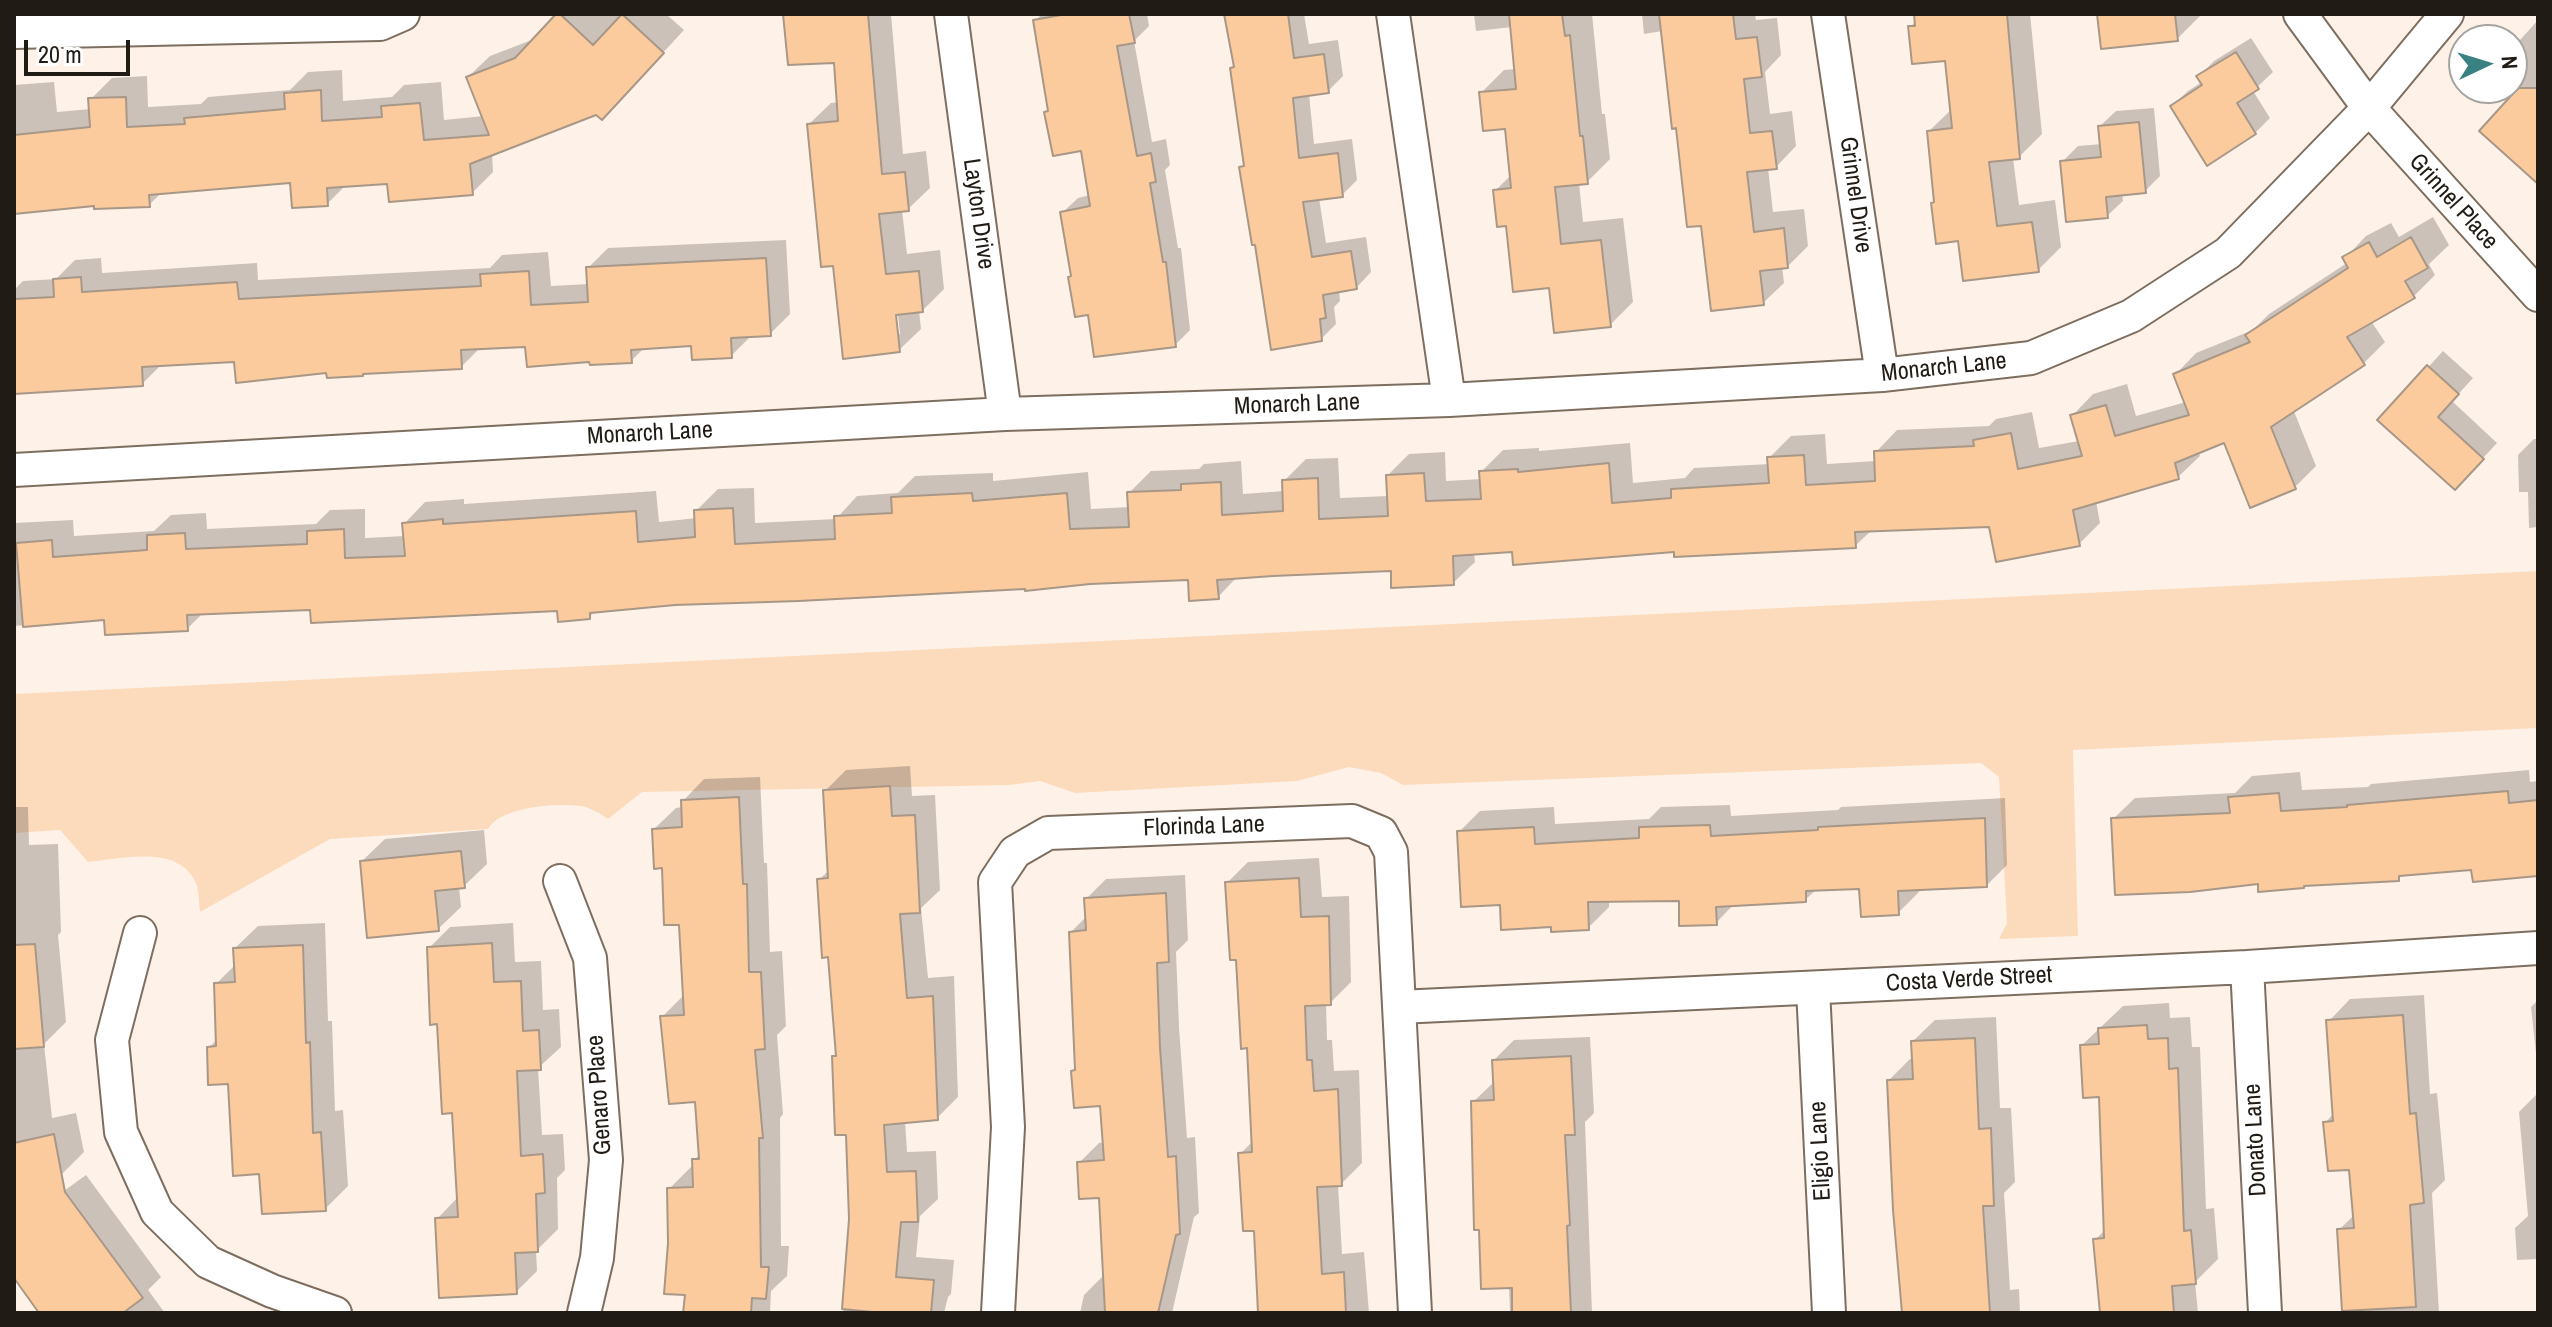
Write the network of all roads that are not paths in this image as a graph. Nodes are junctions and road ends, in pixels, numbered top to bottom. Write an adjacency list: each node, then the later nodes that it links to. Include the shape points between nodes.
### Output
1 (403, 14): 7 (street, via 380,24)
2 (951, 14): 12 (street, Layton Drive)
3 (1393, 14): 11 (street)
4 (1828, 14): 10 (street, Grinnel Drive)
5 (2300, 14): 8 (street)
6 (2447, 14): 8 (street, Monarch Lane)
7 (14, 32)
8 (2369, 108): 9 (street, Grinnel Place); 10 (street, Monarch Lane, via 2228,253 2131,316 2031,358)
9 (2538, 295)
10 (1882, 375): 11 (street, Monarch Lane)
11 (1449, 400): 12 (street, Monarch Lane)
12 (1005, 414): 13 (street, Monarch Lane)
13 (14, 470)
14 (560, 881): 21 (street, Genaro Place, via 590,958 606,1160 597,1258)
15 (140, 933): 20 (street, via 112,1040 121,1132 157,1212 208,1262)
16 (2538, 948): 17 (street, Costa Verde Street)
17 (2247, 967): 18 (street, Costa Verde Street); 25 (street, Donato Lane)
18 (1813, 989): 19 (street, Costa Verde Street); 24 (street, Eligio Lane)
19 (1399, 1007): 22 (street, Florinda Lane, via 1391,852 1381,833 1367,827 1352,821 1048,833 1015,852 995,882 1008,1127); 23 (street, Florinda Lane)
20 (335, 1313)
21 (584, 1313)
22 (998, 1313)
23 (1415, 1313)
24 (1829, 1313)
25 (2265, 1313)

